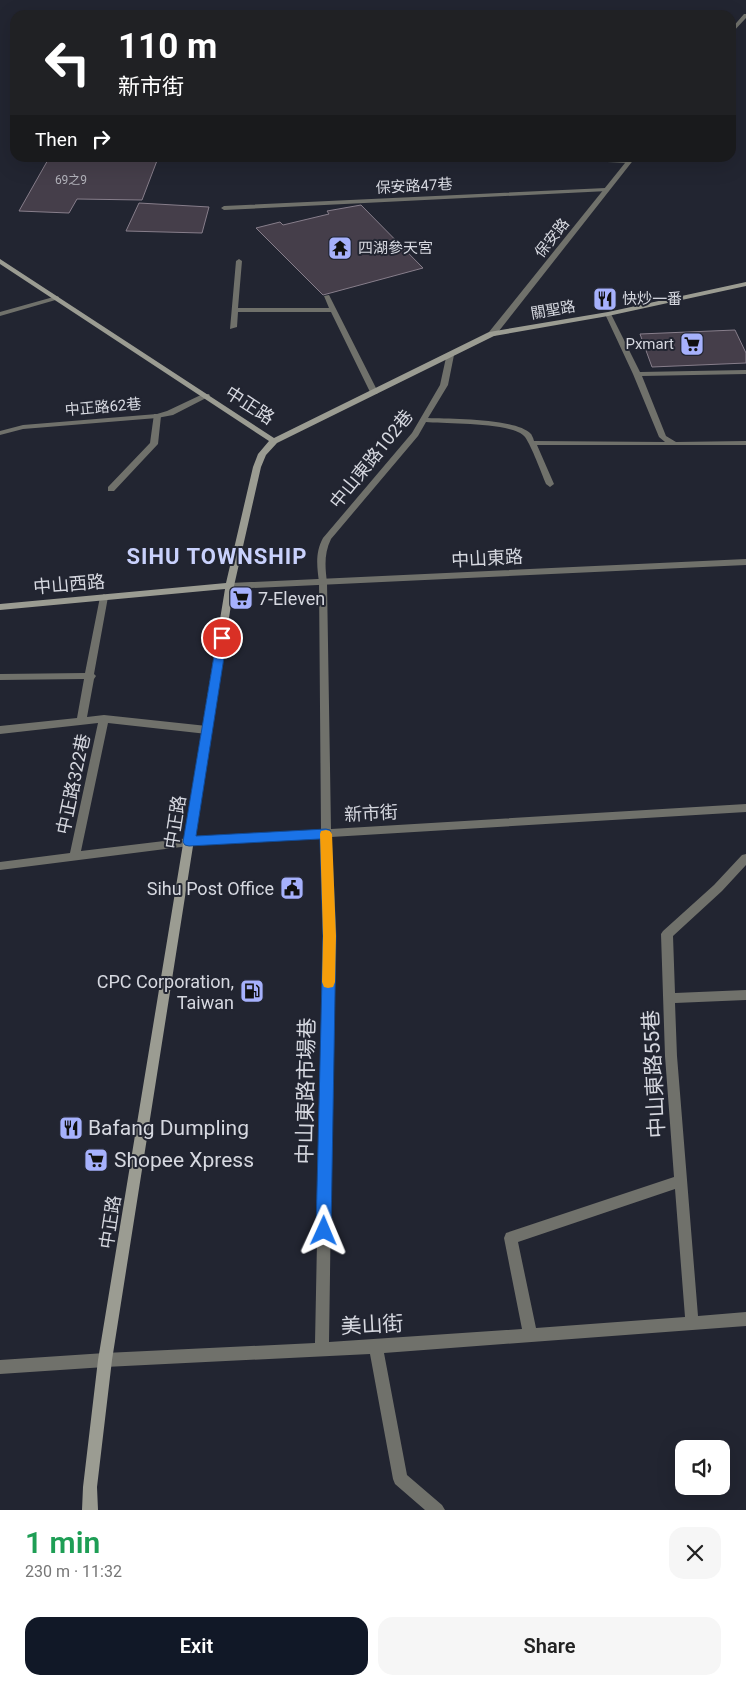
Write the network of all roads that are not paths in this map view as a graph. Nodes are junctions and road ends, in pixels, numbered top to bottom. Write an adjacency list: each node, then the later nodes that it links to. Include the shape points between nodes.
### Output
1 (746, 15): 2 (street)
2 (736, 27)
3 (628, 162): 4 (street, 保安路)
4 (606, 190): 5 (street, 保安路47巷); 16 (street, 保安路)
5 (224, 208)
6 (0, 261): 10 (main road, 中正路)
7 (239, 261): 11 (street)
8 (746, 284): 14 (main road, 關聖路)
9 (327, 296): 12 (street)
10 (57, 298): 13 (street); 21 (main road, 中正路)
11 (235, 310): 12 (street); 15 (street)
12 (334, 310): 20 (street)
13 (0, 314)
14 (608, 314): 16 (main road, 關聖路); 19 (street)
15 (233, 327)
16 (492, 334): 17 (main road, 關聖路)
17 (450, 355): 20 (main road, 關聖路); 23 (street, 中山東路102巷, via 444,385)
18 (746, 372): 19 (street)
19 (638, 374): 28 (street, via 664,437)
20 (374, 392): 25 (main road, 關聖路)
21 (206, 396): 22 (street, 中正路62巷); 25 (main road, 中正路)
22 (157, 416): 24 (street, 中正路62巷, via 23,427); 30 (street, via 154,444)
23 (424, 420): 26 (street, via 515,427 528,434); 32 (street, 中山東路102巷, via 327,538 320,558)
24 (0, 433)
25 (274, 441): 33 (main road, 中正路, via 262,454 257,467)
26 (532, 443): 28 (street); 29 (street)
27 (746, 443): 28 (street)
28 (674, 444)
29 (550, 484)
30 (111, 489)
31 (746, 562): 32 (street, 中山東路)
32 (323, 582): 33 (street, 中山東路); 43 (street, 中山東路102巷)
33 (230, 586): 34 (main road, 中山西路); 41 (main road, 中正路)
34 (104, 597): 35 (main road, 中山西路); 36 (street)
35 (0, 607)
36 (91, 676): 37 (street); 39 (street)
37 (0, 677)
38 (104, 719): 39 (street, 中正路322巷); 41 (street, 中正路322巷); 45 (street, 中正路322巷)
39 (81, 722): 40 (street, 中正路322巷)
40 (0, 730)
41 (207, 730): 44 (main road, 中正路)
42 (746, 808): 43 (street, 新市街)
43 (326, 834): 44 (street, 新市街); 55 (street, 中山東路市場巷, via 329,936)
44 (189, 842): 45 (street, 新市街); 56 (main road, 中正路)
45 (75, 856): 47 (street, 新市街)
46 (746, 858): 49 (street, 中山東路55巷, via 667,934)
47 (0, 866)
48 (746, 995): 49 (street)
49 (669, 998): 50 (street, 中山東路55巷)
50 (681, 1181): 52 (street, 中山東路55巷); 53 (street, via 511,1238)
51 (746, 1319): 52 (street, 美山街)
52 (692, 1322): 53 (street, 美山街)
53 (530, 1335): 54 (street, 美山街)
54 (376, 1347): 55 (street, 美山街); 59 (street, via 400,1478)
55 (322, 1350): 56 (street, 美山街)
56 (105, 1360): 57 (street, 美山街); 58 (main road, 中正路)
57 (0, 1367)
58 (90, 1510)
59 (437, 1510)

